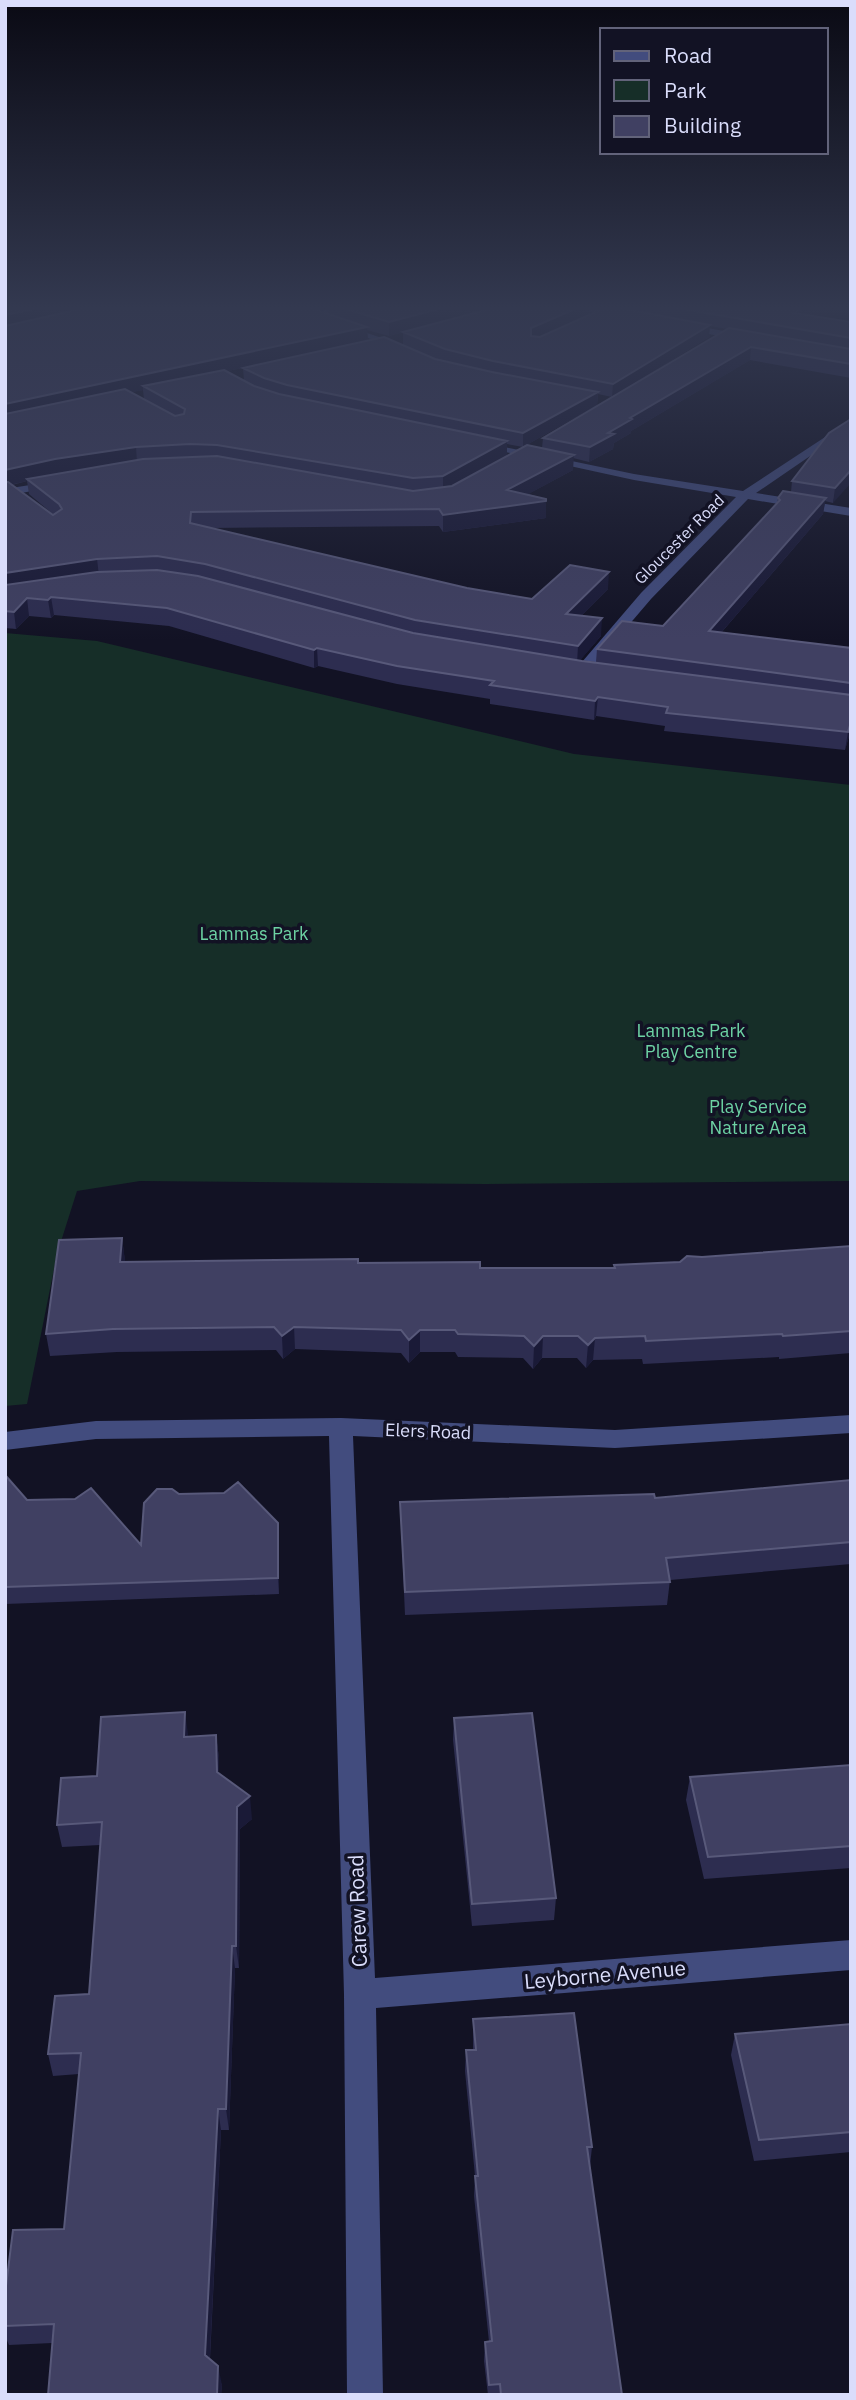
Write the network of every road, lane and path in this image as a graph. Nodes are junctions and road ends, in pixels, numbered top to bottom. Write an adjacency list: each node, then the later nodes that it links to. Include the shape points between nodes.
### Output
1 (851, 423): 8 (street, Gloucester Road)
2 (462, 442): 4 (street)
3 (535, 448): 4 (street)
4 (523, 454): 5 (street); 8 (street)
5 (511, 461)
6 (62, 482): 7 (street)
7 (9, 492): 9 (street)
8 (744, 496): 10 (street); 11 (street, Gloucester Road, via 646,596)
9 (23, 500)
10 (851, 512)
11 (581, 672)
12 (851, 1424): 13 (street, Elers Road, via 615,1439)
13 (341, 1427): 14 (street, Elers Road, via 96,1430); 16 (street, Carew Road)
14 (5, 1441)
15 (851, 1955): 16 (street, Leyborne Avenue)
16 (360, 1994): 17 (street, Carew Road)
17 (365, 2395)

